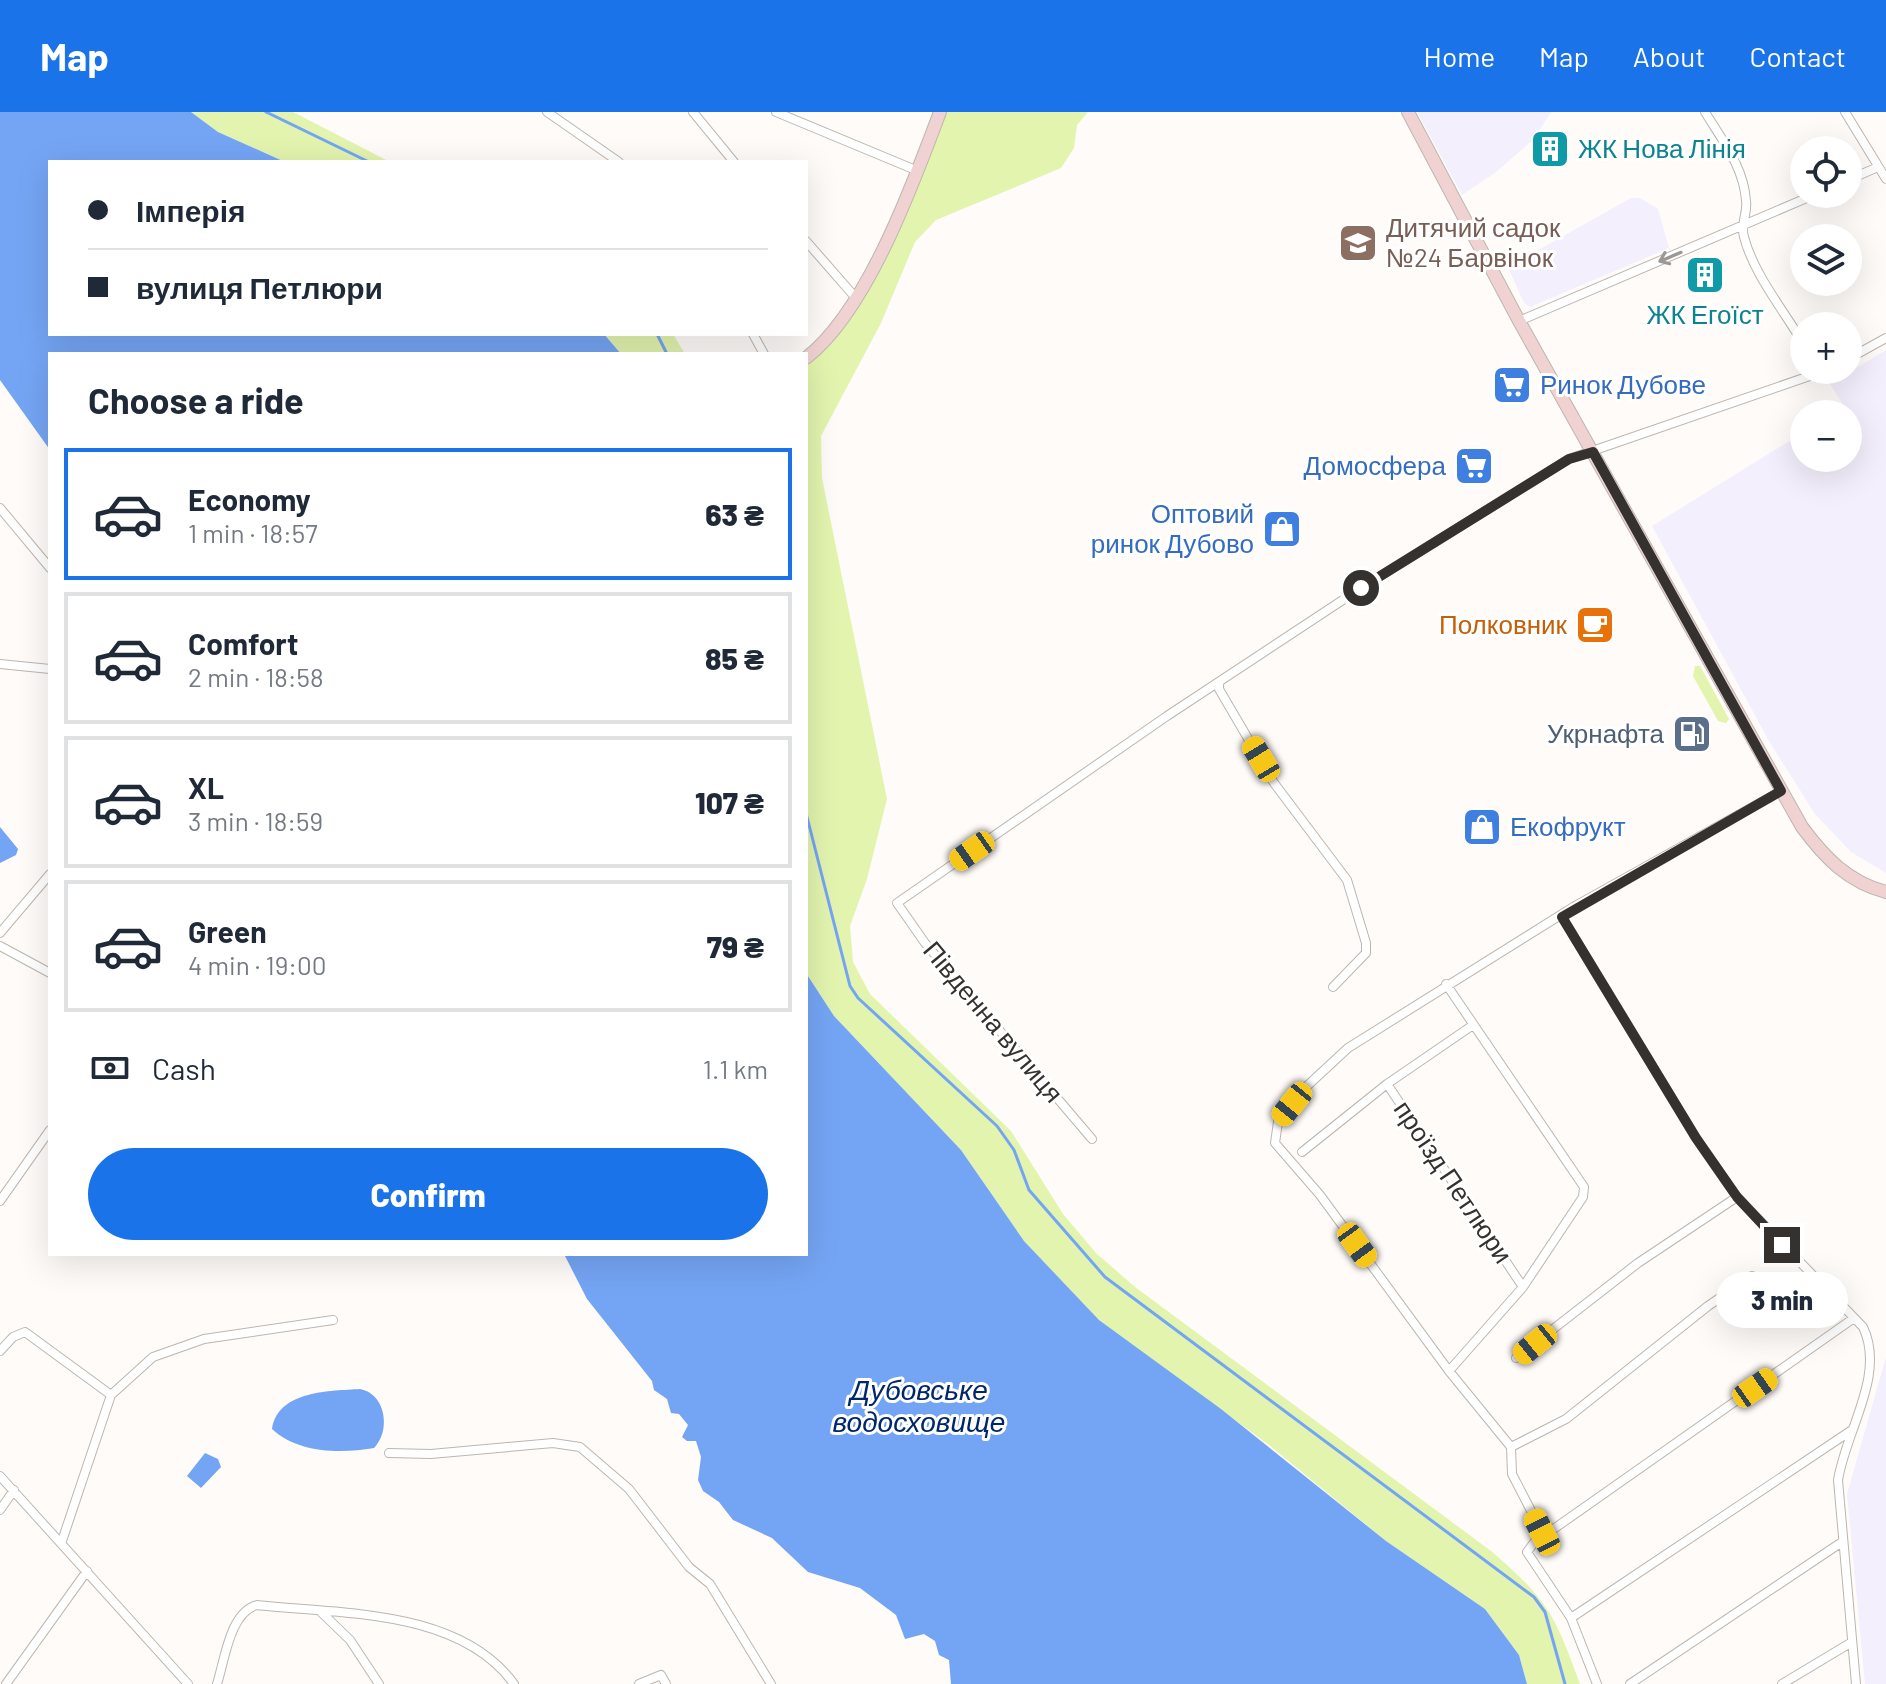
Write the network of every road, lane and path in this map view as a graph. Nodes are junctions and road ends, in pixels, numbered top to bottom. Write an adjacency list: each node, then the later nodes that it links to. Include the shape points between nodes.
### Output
1 (547, 112): 8 (street)
2 (693, 112): 9 (street)
3 (776, 112): 11 (street)
4 (940, 112): 11 (main road)
5 (1408, 112): 18 (main road)
6 (1705, 112): 15 (street, via 1743,182 1747,203)
7 (1845, 112): 10 (street)
8 (616, 160)
9 (732, 160)
10 (1878, 167): 12 (street); 13 (street)
11 (918, 171): 17 (main road)
12 (1862, 174)
13 (1886, 179)
14 (1790, 206): 15 (street)
15 (1742, 227): 18 (street, one-way to 18); 19 (street, via 1750,253)
16 (808, 244): 17 (street)
17 (855, 297): 22 (main road, via 835,329)
18 (1519, 321): 24 (main road)
19 (1790, 321)
20 (1886, 338): 21 (street)
21 (1862, 351)
22 (808, 356)
23 (1790, 382): 24 (street)
24 (1593, 452): 29 (street, via 1569,459 1515,492); 30 (main road)
25 (0, 508): 26 (street)
26 (48, 566)
27 (2, 667): 28 (street)
28 (48, 669)
29 (1219, 682): 38 (street, via 1274,783 1347,880 1366,953); 42 (street, Південна вулиця, via 897,903)
30 (1781, 791): 32 (main road, via 1832,863 1849,877); 33 (street)
31 (48, 876): 34 (street)
32 (1886, 892)
33 (1562, 917): 37 (street); 44 (street)
34 (0, 933)
35 (0, 946): 36 (street)
36 (48, 972)
37 (1446, 984): 39 (street); 52 (street, via 1348,1048 1307,1086 1278,1122 1275,1143 1320,1195)
38 (1333, 987)
39 (1473, 1025): 40 (street, проїзд Петлюри); 47 (street, via 1584,1187 1583,1197)
40 (1387, 1084): 43 (street); 47 (street, проїзд Петлюри)
41 (48, 1133): 45 (street)
42 (1092, 1139)
43 (1302, 1152)
44 (1737, 1197): 48 (street); 51 (street, via 1638,1263)
45 (0, 1201)
46 (1752, 1276): 55 (street, via 1566,1419)
47 (1523, 1287): 52 (street)
48 (1854, 1318): 54 (street, via 1875,1355); 60 (street, via 1555,1528)
49 (333, 1320): 53 (street, via 177,1346 153,1357)
50 (0, 1351): 53 (street, via 25,1332)
51 (1516, 1358)
52 (1449, 1371): 55 (street)
53 (111, 1395): 61 (street)
54 (1853, 1429): 62 (street, via 1838,1480); 65 (street)
55 (1511, 1447): 60 (street, via 1512,1474)
56 (389, 1453): 74 (street, via 553,1443 580,1447 629,1489 689,1567 710,1584)
57 (0, 1476): 58 (street)
58 (14, 1490): 59 (street); 61 (street)
59 (0, 1510)
60 (1542, 1532): 65 (street, via 1527,1552)
61 (62, 1541): 63 (street)
62 (1842, 1542): 66 (street); 76 (street)
63 (87, 1571): 67 (street); 68 (street)
64 (320, 1612): 69 (street, via 246,1608); 70 (street, via 350,1640); 71 (street, via 395,1621 460,1639 487,1654)
65 (1571, 1618): 75 (street)
66 (1852, 1642): 77 (street); 78 (street)
67 (6, 1684)
68 (188, 1684)
69 (217, 1684)
70 (379, 1684)
71 (514, 1684)
72 (639, 1684): 73 (street, via 661,1675)
73 (666, 1684)
74 (771, 1684)
75 (1597, 1684)
76 (1630, 1684)
77 (1782, 1684)
78 (1856, 1684)

